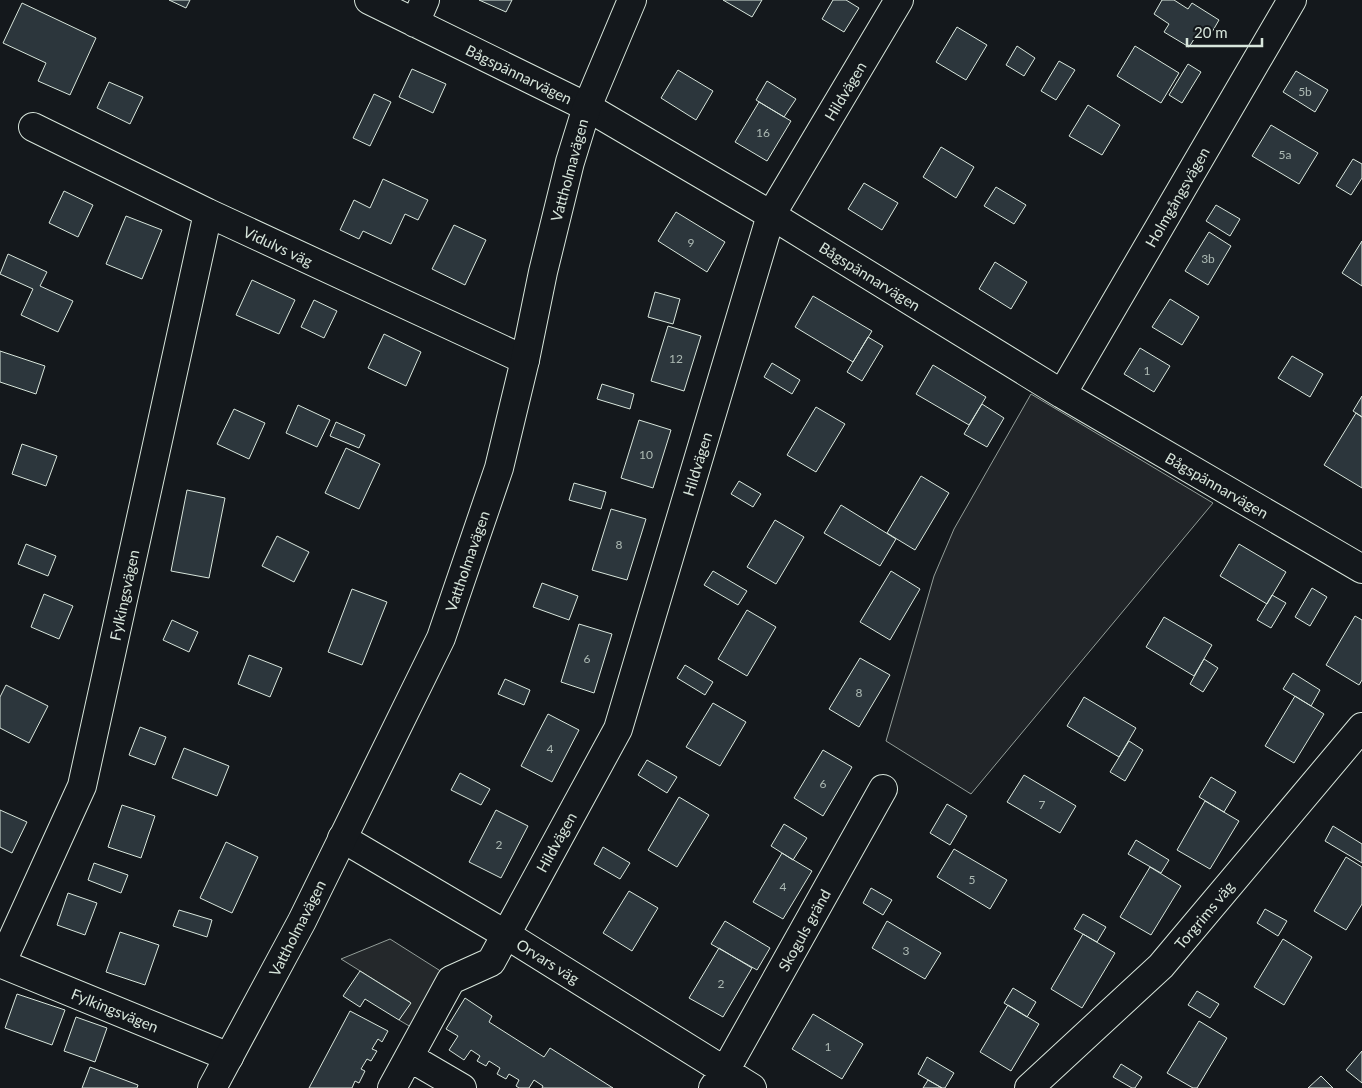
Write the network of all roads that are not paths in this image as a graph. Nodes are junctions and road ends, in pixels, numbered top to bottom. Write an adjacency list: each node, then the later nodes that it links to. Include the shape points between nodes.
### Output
1 (369, 0): 5 (street, Bågspännarvägen)
2 (632, 0): 6 (street, Vattholmavägen)
3 (899, 0): 9 (street, Hildvägen)
4 (1292, 0): 11 (street, Holmgångsvägen)
5 (420, 11): 6 (street, Bågspännarvägen)
6 (587, 107): 9 (street, Bågspännarvägen); 10 (street, Vattholmavägen, via 567,171)
7 (33, 127): 8 (street, Vidulvs väg)
8 (208, 213): 10 (street, Vidulvs väg); 17 (street, Fylkingsvägen, via 82,786)
9 (770, 215): 11 (street, Bågspännarvägen); 16 (street, Hildvägen, via 618,729)
10 (525, 360): 15 (street, Vattholmavägen, via 499,468 441,638)
11 (1062, 394): 12 (street, Bågspännarvägen)
12 (1360, 565)
13 (1362, 727): 25 (street, Torgrims väg, via 1161,966)
14 (883, 789): 20 (street, Skoguls gränd)
15 (342, 838): 16 (street, Orvars väg); 18 (street, Vattholmavägen, via 302,921)
16 (505, 934): 19 (street, Hildvägen, via 491,962 451,980); 20 (street, Orvars väg)
17 (0, 964): 18 (street, Fylkingsvägen)
18 (229, 1056): 21 (street, Vattholmavägen)
19 (409, 1056): 22 (street, Hildvägen); 23 (street)
20 (719, 1079): 24 (street, Orvars väg)
21 (212, 1088)
22 (392, 1088)
23 (462, 1088)
24 (752, 1088)
25 (1029, 1088)

